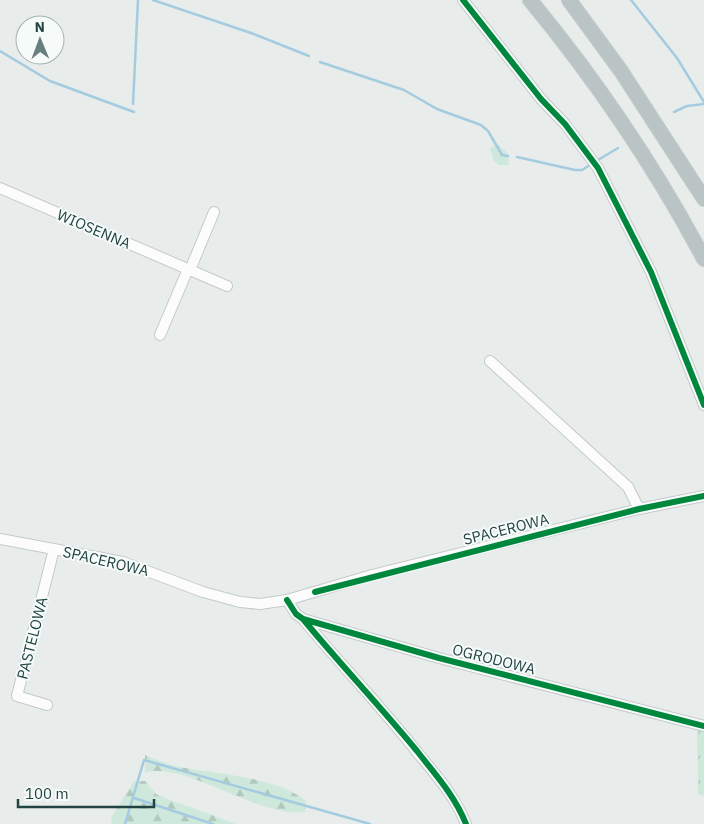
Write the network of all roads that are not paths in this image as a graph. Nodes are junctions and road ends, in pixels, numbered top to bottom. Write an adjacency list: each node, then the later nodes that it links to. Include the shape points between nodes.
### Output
1 (463, 0): 12 (street, via 598,168 651,272)
2 (530, 0): 7 (highway, via 599,90 642,154)
3 (569, 0): 5 (highway, via 621,71)
4 (0, 188): 8 (street, WIOSENNA)
5 (704, 199)
6 (214, 212): 8 (street)
7 (704, 259)
8 (189, 270): 9 (street, WIOSENNA); 10 (street)
9 (227, 286)
10 (160, 335)
11 (490, 362): 14 (street, via 628,486)
12 (704, 405)
13 (704, 496): 14 (street, SPACEROWA)
14 (639, 509): 17 (street, SPACEROWA, via 372,575)
15 (0, 539): 16 (street, SPACEROWA)
16 (54, 549): 17 (street, SPACEROWA, via 123,562 203,592 240,602 260,604); 19 (street, PASTELOWA, via 17,696)
17 (287, 600): 18 (street)
18 (303, 619): 20 (street, OGRODOWA, via 439,658); 21 (street, via 377,702 441,781)
19 (47, 705)
20 (704, 726)
21 (466, 824)

